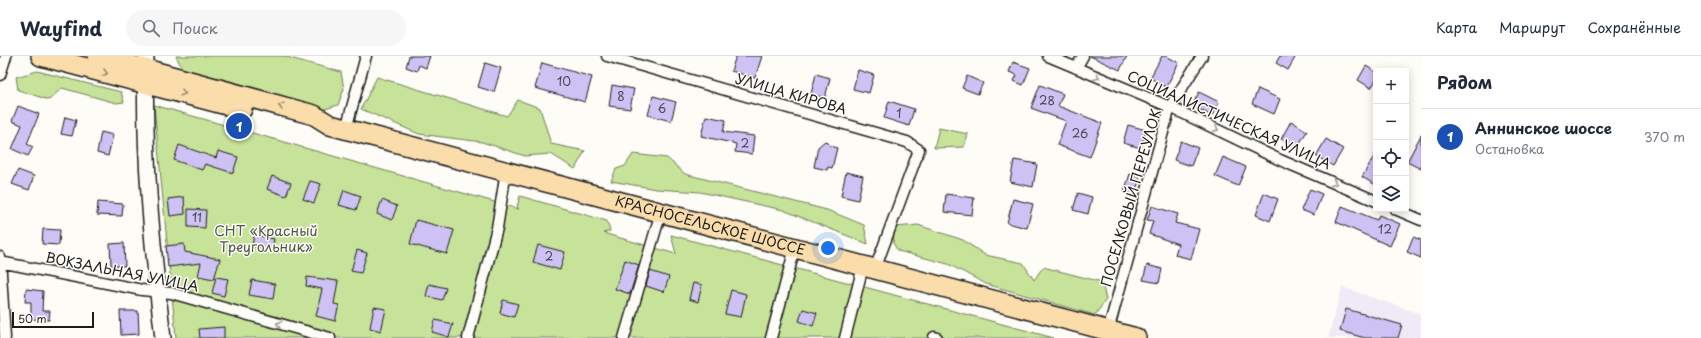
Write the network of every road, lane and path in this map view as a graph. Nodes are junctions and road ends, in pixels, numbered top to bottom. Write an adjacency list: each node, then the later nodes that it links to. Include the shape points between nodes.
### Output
1 (6, 56): 11 (street)
2 (41, 56): 10 (highway, КРАСНОСЕЛЬСКОЕ ШОССЕ, one-way to 10)
3 (98, 56): 10 (highway, КРАСНОСЕЛЬСКОЕ ШОССЕ)
4 (366, 56): 13 (street)
5 (607, 56): 22 (street, УЛИЦА КИРОВА, via 907,142 919,150)
6 (1048, 56): 9 (street, СОЦИАЛИСТИЧЕСКАЯ УЛИЦА)
7 (1083, 56): 9 (street)
8 (1202, 56): 12 (street, ПОСЕЛКОВЫЙ ПЕРЕУЛОК)
9 (1076, 68): 12 (street, СОЦИАЛИСТИЧЕСКАЯ УЛИЦА, one-way to 12)
10 (145, 69): 13 (highway, КРАСНОСЕЛЬСКОЕ ШОССЕ, via 314,115); 23 (main road, via 147,169)
11 (0, 75)
12 (1170, 107): 15 (street, СОЦИАЛИСТИЧЕСКАЯ УЛИЦА, one-way to 15, via 1280,160); 24 (street, ПОСЕЛКОВЫЙ ПЕРЕУЛОК)
13 (338, 127): 14 (highway, КРАСНОСЕЛЬСКОЕ ШОССЕ)
14 (506, 171): 16 (highway, КРАСНОСЕЛЬСКОЕ ШОССЕ); 28 (street, via 497,228)
15 (1373, 200)
16 (661, 212): 19 (highway, КРАСНОСЕЛЬСКОЕ ШОССЕ); 29 (street)
17 (1402, 212): 18 (street)
18 (1421, 220)
19 (795, 248): 22 (highway, КРАСНОСЕЛЬСКОЕ ШОССЕ); 30 (street)
20 (0, 257): 21 (street)
21 (0, 262): 23 (street, ВОКЗАЛЬНАЯ УЛИЦА); 25 (street)
22 (869, 267): 24 (highway, КРАСНОСЕЛЬСКОЕ ШОССЕ); 31 (street)
23 (158, 292): 26 (main road); 27 (street, ВОКЗАЛЬНАЯ УЛИЦА, one-way to 23, via 170,293)
24 (1108, 330): 32 (highway, КРАСНОСЕЛЬСКОЕ ШОССЕ)
25 (5, 338)
26 (163, 338)
27 (330, 338)
28 (468, 338)
29 (624, 338)
30 (771, 338)
31 (845, 338)
32 (1136, 338)

